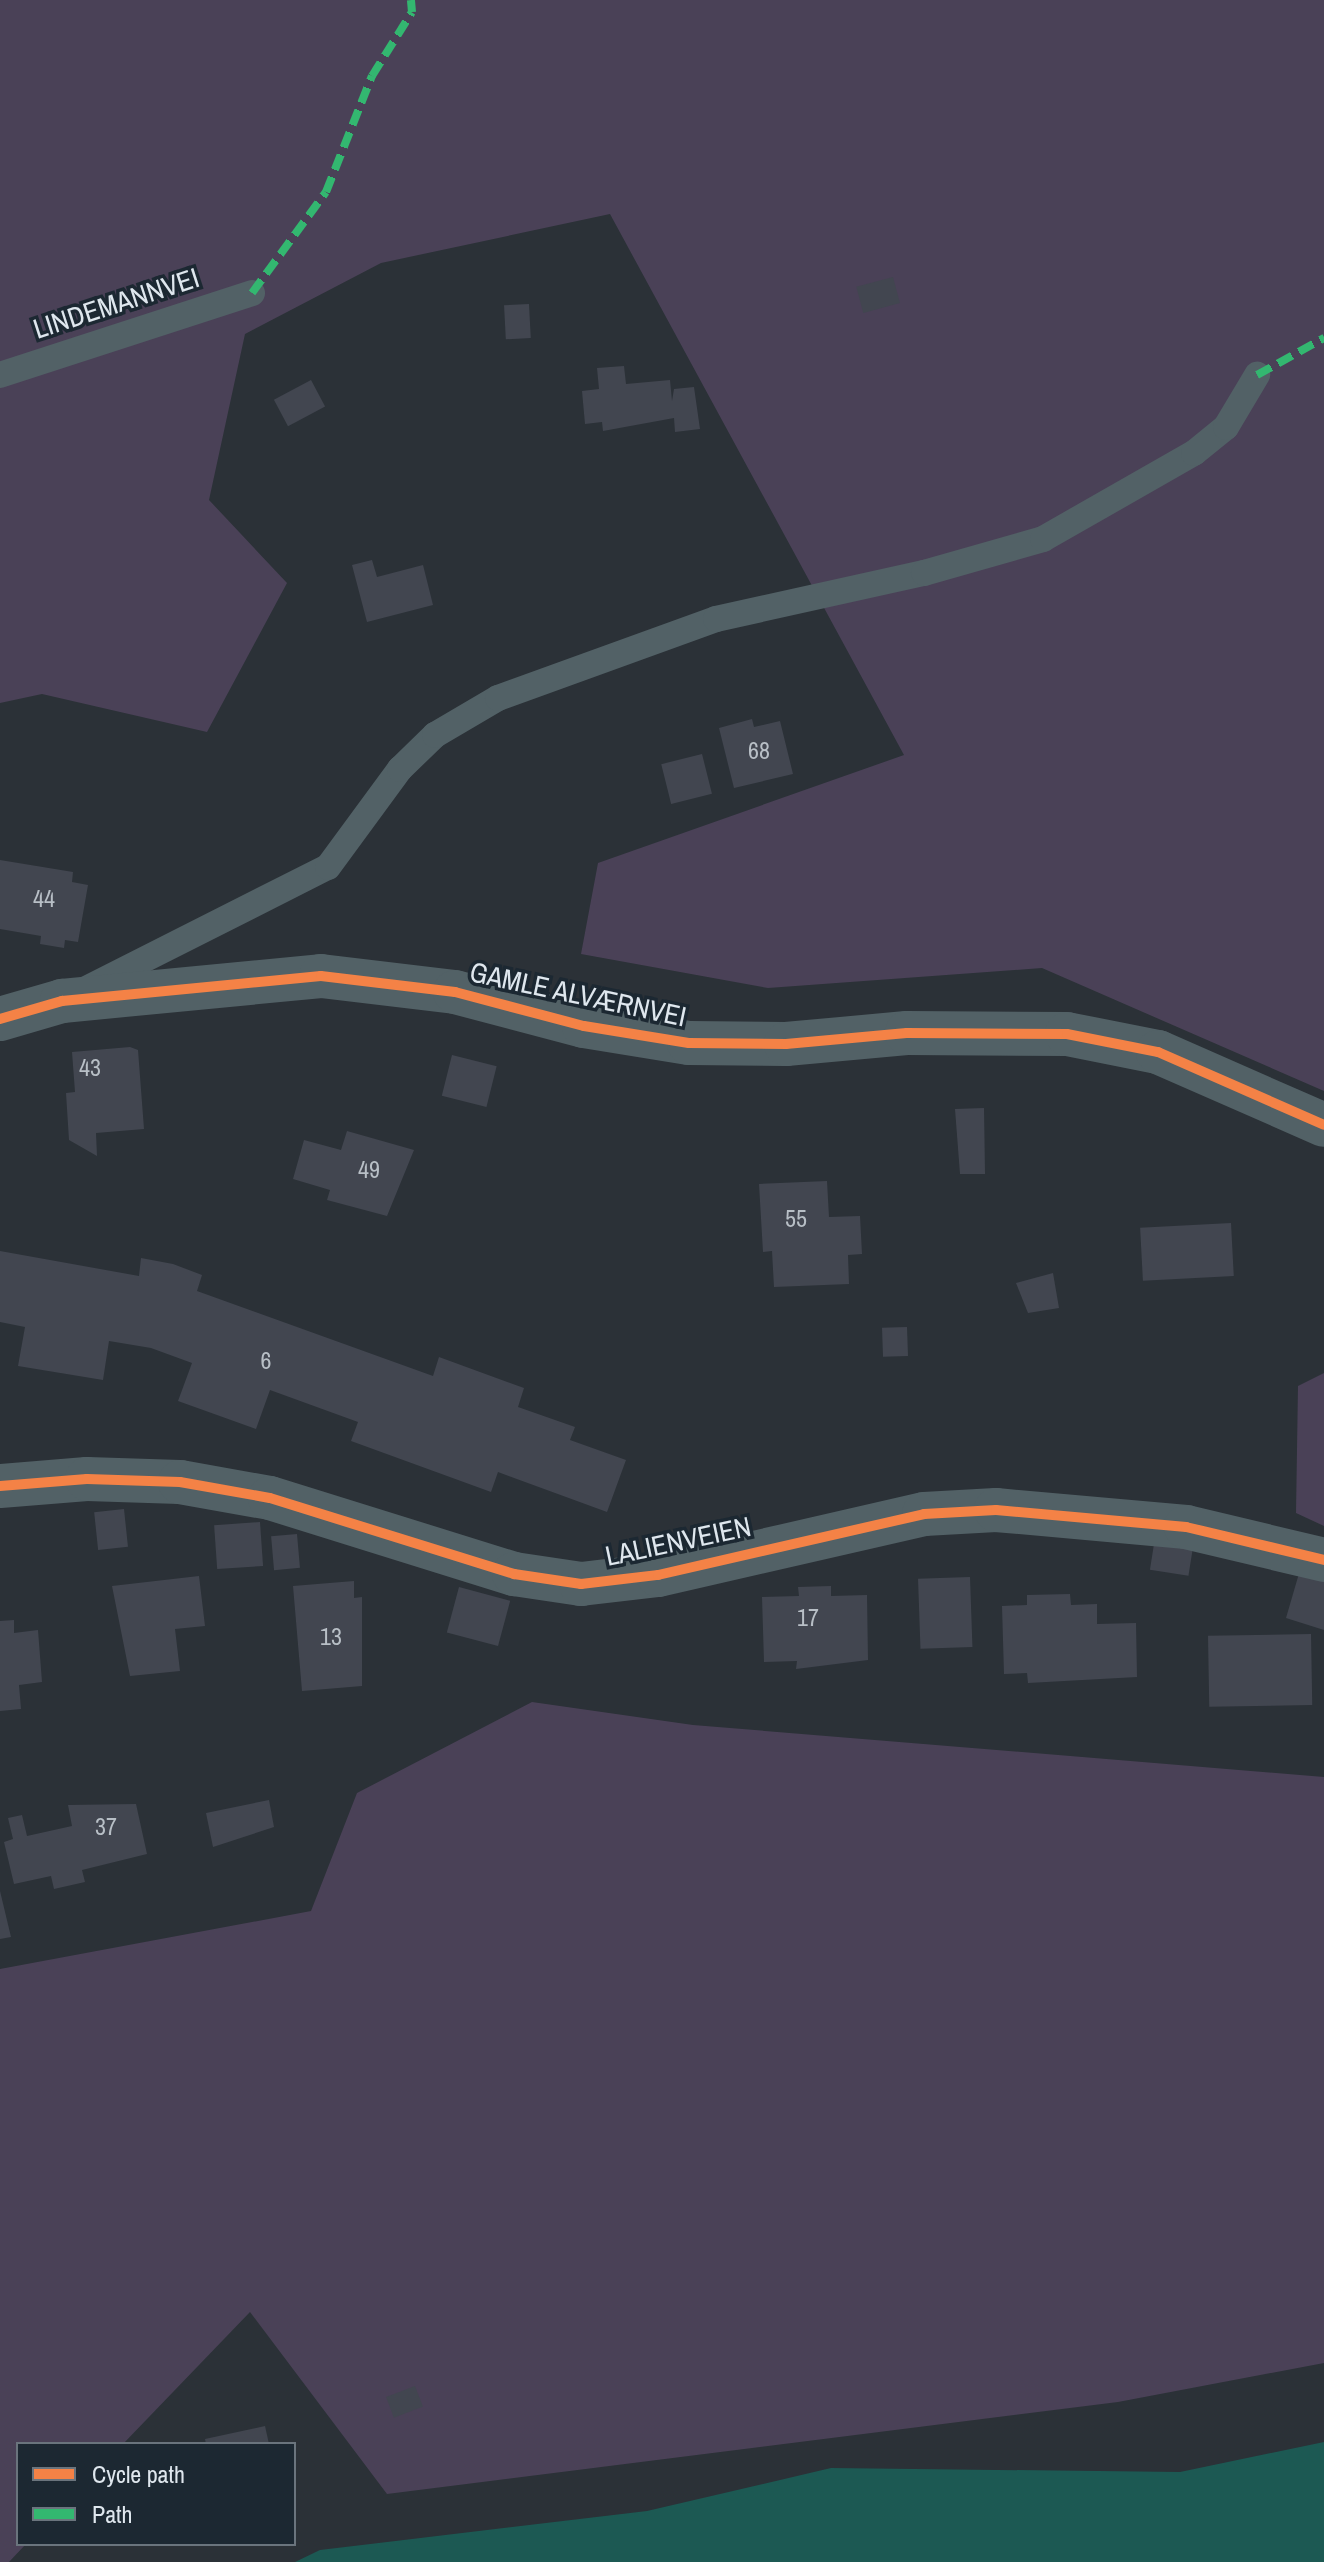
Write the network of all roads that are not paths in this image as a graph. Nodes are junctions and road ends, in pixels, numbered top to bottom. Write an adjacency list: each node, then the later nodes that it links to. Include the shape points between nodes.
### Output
1 (252, 293): 2 (lane, LINDEMANNVEI)
2 (0, 375)
3 (1257, 375): 4 (lane, GAMLE ALVÆRNVEI, via 1226,427 1194,453 1043,539 924,573 716,619 498,698 435,735 400,769 328,867)
4 (62, 1001): 5 (street, GAMLE ALVÆRNVEI); 6 (street, GAMLE ALVÆRNVEI, via 321,976 455,992 584,1026 689,1043 786,1044 922,1033 1067,1034 1158,1052)
5 (0, 1019)
6 (1324, 1125)
7 (0, 1486): 8 (street, LALIENVEIEN, via 87,1479 180,1482 270,1498 514,1574 581,1584 658,1575 924,1514 996,1510 1186,1527)
8 (1324, 1560)

